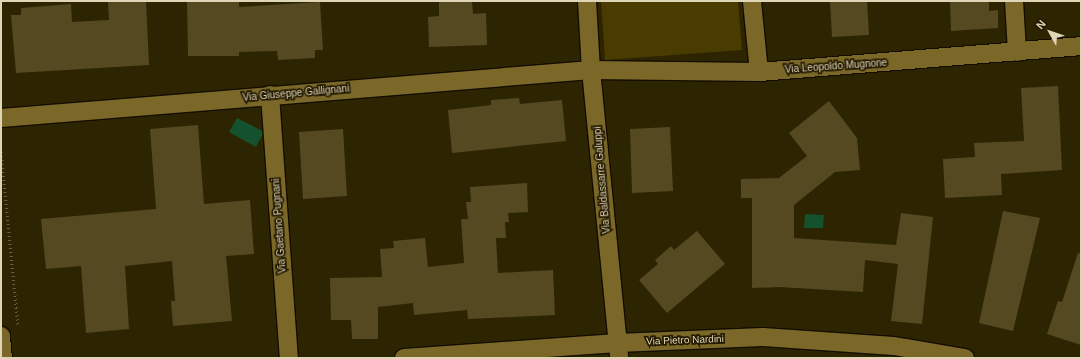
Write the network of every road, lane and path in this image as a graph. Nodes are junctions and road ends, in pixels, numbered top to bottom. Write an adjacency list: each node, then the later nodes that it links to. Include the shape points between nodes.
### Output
1 (587, 1): 6 (street, Via Baldassarre Galuppi)
2 (752, 1): 7 (street)
3 (1014, 1): 5 (street)
4 (1081, 46): 5 (street, Via Leopoldo Mugnone)
5 (1017, 52): 7 (street, Via Leopoldo Mugnone)
6 (591, 70): 7 (street, Via Leopoldo Mugnone); 8 (street, Via Giuseppe Gallignani); 13 (street, Via Baldassarre Galuppi)
7 (759, 72)
8 (270, 95): 9 (street, Via Giuseppe Gallignani); 15 (street, Via Gaetano Pugnani)
9 (1, 118)
10 (1, 148): 11 (path)
11 (19, 335)
12 (1, 336): 14 (street)
13 (618, 350): 16 (street, Via Pietro Nardini); 17 (street, Via Pietro Nardini, via 763,337 894,346)
14 (3, 358)
15 (289, 358)
16 (404, 358)
17 (965, 358)

